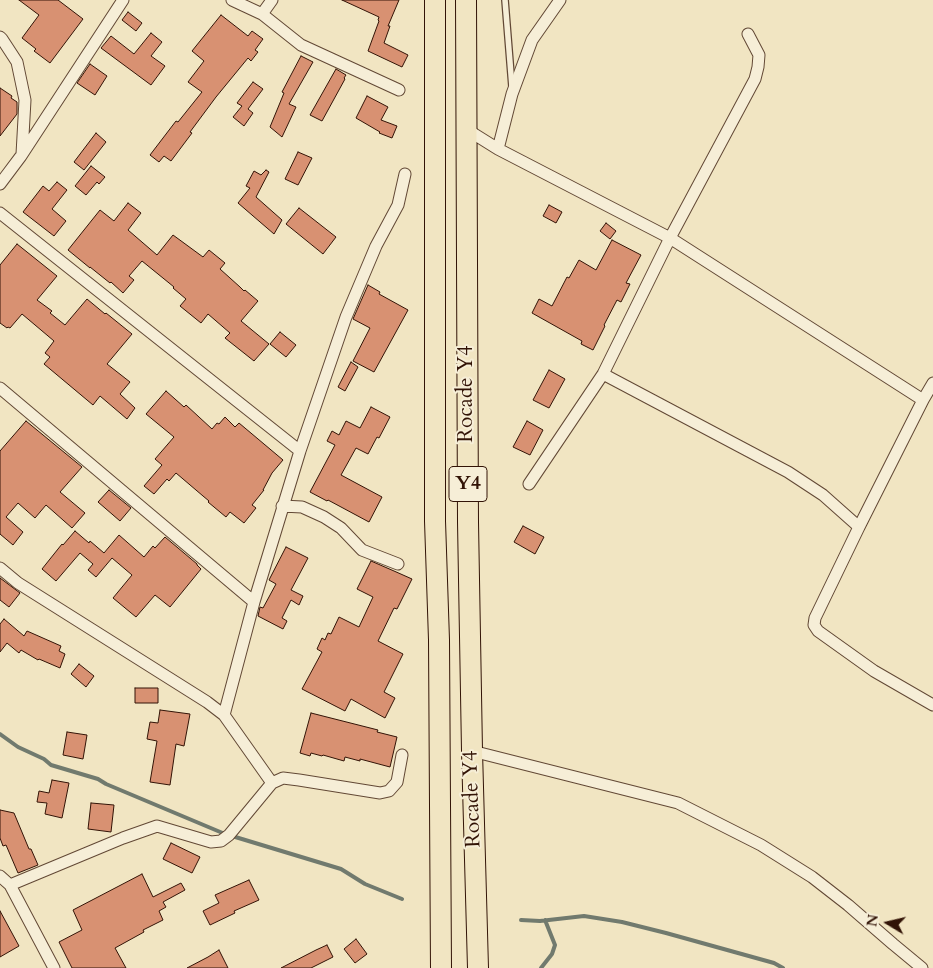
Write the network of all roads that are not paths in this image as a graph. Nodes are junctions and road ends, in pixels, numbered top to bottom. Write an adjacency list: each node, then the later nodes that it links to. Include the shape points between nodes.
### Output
1 (123, 0): 15 (street)
2 (232, 0): 8 (street)
3 (272, 0): 8 (street)
4 (435, 0): 39 (highway, Rocade Y4 / Y4, via 435,521)
5 (466, 0): 13 (highway, Rocade Y4 / Y4)
6 (505, 0): 12 (lane)
7 (560, 0): 12 (street, via 532,40)
8 (262, 14): 11 (street, via 301,44)
9 (748, 34): 19 (street, via 759,55 755,79)
10 (0, 37): 15 (street, via 17,62 25,100)
11 (399, 90)
12 (512, 94): 14 (street)
13 (466, 129): 14 (street); 33 (highway, Rocade Y4 / Y4)
14 (498, 149): 19 (street)
15 (22, 156): 17 (street)
16 (405, 174): 24 (street, via 398,205 376,246 346,318)
17 (0, 184)
18 (0, 213): 24 (street)
19 (670, 238): 20 (street); 23 (street)
20 (602, 374): 25 (street); 27 (street, via 788,472 823,495)
21 (933, 383): 23 (street)
22 (0, 388): 30 (street)
23 (923, 400): 27 (street)
24 (300, 451): 26 (street)
25 (529, 484)
26 (282, 506): 28 (street, via 302,507 324,517 362,550); 30 (street)
27 (859, 527): 31 (street, via 814,625 874,670)
28 (398, 564)
29 (0, 568): 32 (street, via 18,583)
30 (254, 602): 32 (street)
31 (933, 705)
32 (224, 715): 35 (street)
33 (472, 751): 40 (highway, Rocade Y4 / Y4); 41 (street, via 678,802 761,845 812,877)
34 (402, 755): 35 (street, via 397,782 389,791 380,793 283,778)
35 (272, 783): 37 (street, via 229,835 221,840 210,842 157,826)
36 (0, 876): 37 (street)
37 (10, 885): 38 (street)
38 (54, 968)
39 (441, 968)
40 (478, 968)
41 (922, 968)

